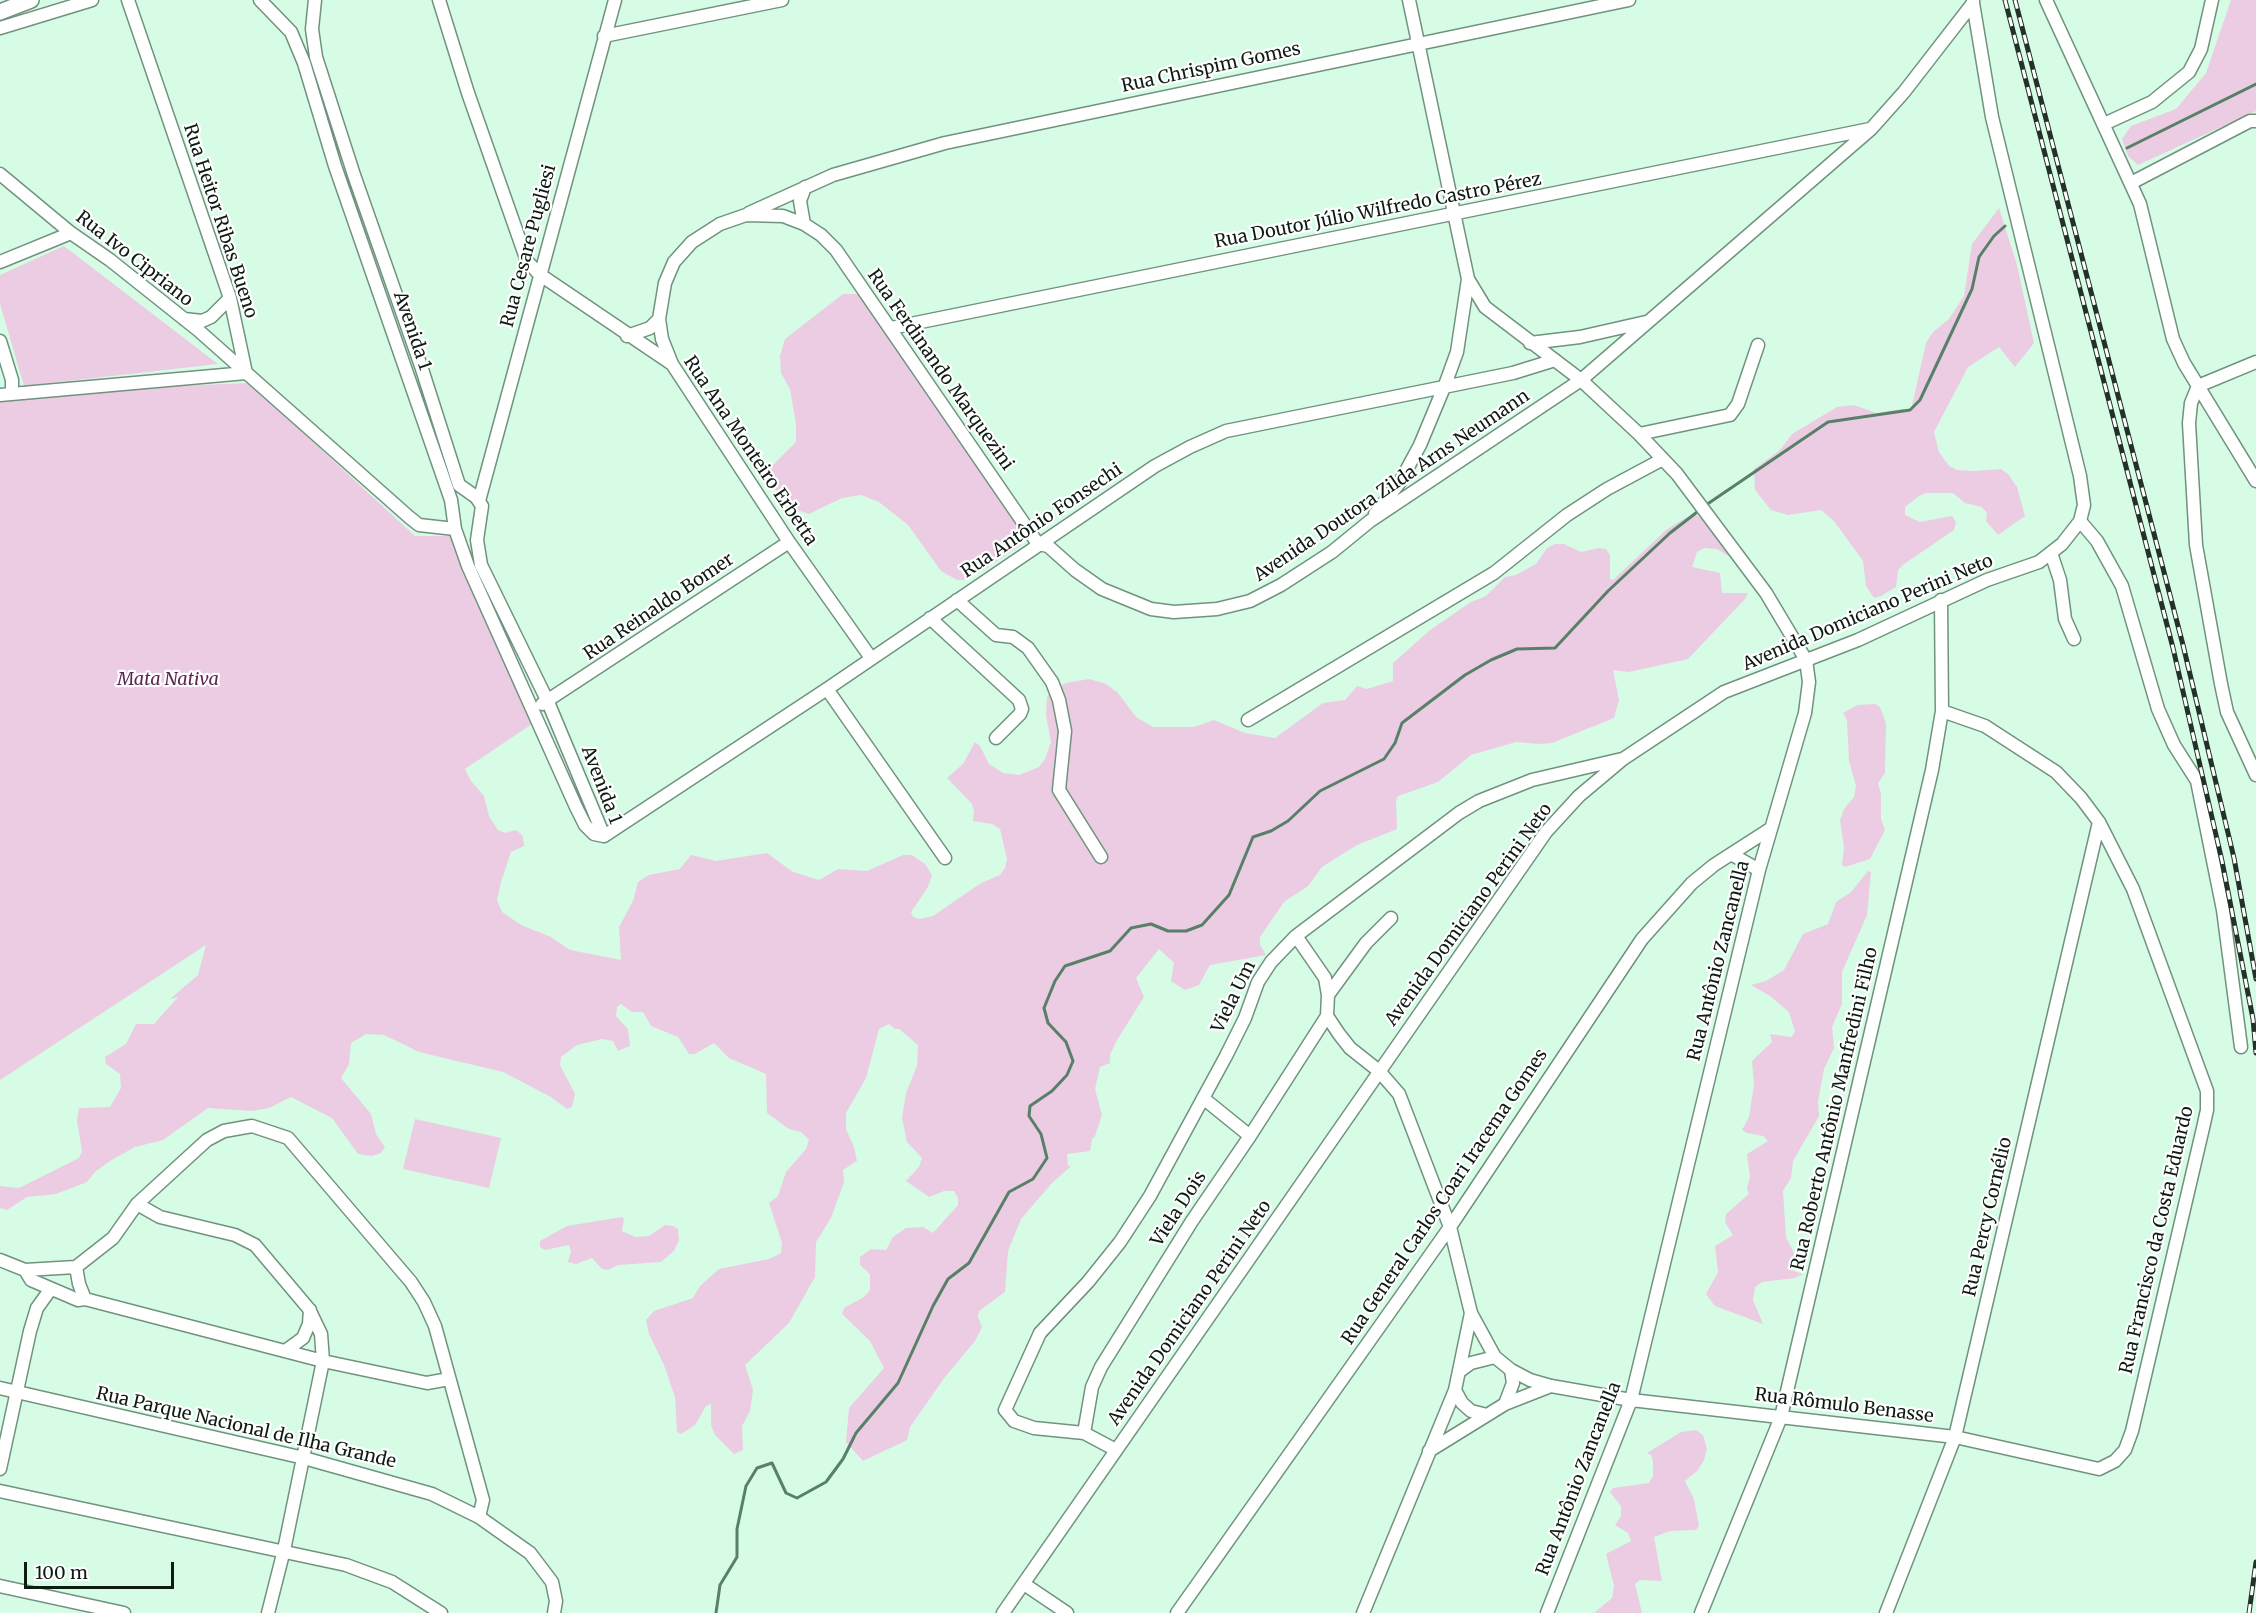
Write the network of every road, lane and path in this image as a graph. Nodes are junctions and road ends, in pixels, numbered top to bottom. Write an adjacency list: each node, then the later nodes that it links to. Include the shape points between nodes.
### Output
1 (31, 0): 14 (main road)
2 (92, 0): 15 (street)
3 (128, 0): 33 (street, Rua Heitor Ribas Bueno)
4 (260, 0): 54 (street, Avenida 1, via 291,32 304,63 335,166)
5 (315, 0): 53 (street, Avenida 1, via 312,29 316,57 354,175 459,485)
6 (439, 0): 31 (street, Rua Ana Monteiro Erbetta, via 522,252)
7 (615, 0): 16 (street, Rua Cesare Pugliesi)
8 (782, 0): 16 (street)
9 (1409, 0): 17 (street)
10 (1629, 0): 17 (street, Rua Chrispim Gomes)
11 (2046, 0): 19 (street)
12 (2212, 0): 19 (street, via 2201,49 2189,72 2152,102)
13 (1973, 2): 20 (street, Avenida Doutora Zilda Arns Neumann); 56 (street, via 1992,117 2080,476 2084,505)
14 (0, 12)
15 (0, 28)
16 (604, 36): 31 (street, Rua Cesare Pugliesi)
17 (1419, 43): 25 (street, Rua Chrispim Gomes, via 945,143 833,175); 26 (street)
18 (2256, 121): 24 (street)
19 (2104, 124): 24 (street)
20 (1871, 129): 21 (street, Rua Doutor Júlio Wilfredo Castro Pérez); 22 (street, Avenida Doutora Zilda Arns Neumann)
21 (1820, 141): 22 (street); 26 (street, Rua Doutor Júlio Wilfredo Castro Pérez)
22 (1834, 161): 36 (street, Avenida Doutora Zilda Arns Neumann)
23 (0, 174): 29 (street, Rua Ivo Cipriano)
24 (2131, 183): 48 (street, via 2140,204 2173,339)
25 (805, 187): 27 (street, Rua Chrispim Gomes); 28 (street, via 800,201)
26 (1456, 213): 32 (street); 37 (street, Rua Doutor Júlio Wilfredo Castro Pérez)
27 (746, 214): 28 (street, Rua Chrispim Gomes, via 783,216); 35 (street, Rua Chrispim Gomes, via 720,224 692,242 674,262 665,283)
28 (804, 224): 37 (street, Rua Ferdinando Marquezini, via 829,243)
29 (71, 233): 30 (street); 34 (street, Rua Ivo Cipriano)
30 (0, 262)
31 (539, 274): 38 (street, Rua Ana Monteiro Erbetta); 53 (street, Rua Cesare Pugliesi)
32 (1468, 279): 40 (street, Rua Antônio Zancanella, via 1485,307); 47 (street, via 1457,352)
33 (230, 298): 34 (street, via 211,317 202,321); 45 (street, Rua Heitor Ribas Bueno)
34 (183, 319): 45 (street, Rua Ivo Cipriano)
35 (659, 319): 38 (street, via 650,328); 44 (street, Rua Chrispim Gomes)
36 (1650, 321): 40 (street, Avenida Doutora Zilda Arns Neumann, via 1580,337); 46 (street, Avenida Doutora Zilda Arns Neumann)
37 (891, 328): 59 (street, Rua Ferdinando Marquezini)
38 (627, 336): 44 (street, Rua Ana Monteiro Erbetta)
39 (0, 341): 49 (street, via 12,380)
40 (1530, 343): 42 (street, Rua Antônio Zancanella)
41 (1758, 345): 50 (street, via 1738,404 1730,415)
42 (1555, 360): 46 (street, Rua Antônio Zancanella); 47 (street, Rua Antônio Fonsechi)
43 (2256, 362): 48 (street)
44 (672, 364): 58 (street, Rua Ana Monteiro Erbetta)
45 (246, 373): 49 (street); 57 (street, via 419,525)
46 (1581, 380): 50 (street, Rua Antônio Zancanella); 55 (street, Avenida Doutora Zilda Arns Neumann)
47 (1445, 385): 55 (street, via 1400,482); 59 (street, Rua Antônio Fonsechi, via 1226,431 1155,466)
48 (2198, 386): 52 (street); 74 (street, via 2189,423 2196,545 2227,712)
49 (6, 394)
50 (1639, 434): 51 (street, Rua Antônio Zancanella)
51 (1662, 459): 66 (street, Rua Antônio Zancanella, via 1711,517 1766,593); 71 (street, via 1567,515 1494,573)
52 (2256, 481)
53 (476, 498): 54 (street, via 458,500); 68 (street, Avenida 1, via 483,511 477,540 480,565)
54 (453, 508): 57 (street, Avenida 1)
55 (1370, 520): 59 (street, Avenida Doutora Zilda Arns Neumann, via 1332,552 1281,585 1250,601 1217,609 1174,612 1116,597 1048,546)
56 (2080, 521): 60 (street, Avenida Domiciano Perini Neto); 86 (street, via 2097,541 2122,586 2158,709 2174,745 2197,781 2223,910)
57 (455, 529): 69 (street, Avenida 1)
58 (789, 542): 65 (street, Rua Ana Monteiro Erbetta); 68 (street, Rua Reinaldo Bomer)
59 (1038, 544): 61 (street, Rua Antônio Fonsechi)
60 (2051, 553): 62 (street, Avenida Domiciano Perini Neto, via 2039,562); 64 (street, via 2060,580 2065,619)
61 (957, 600): 63 (street, Rua Antônio Fonsechi); 79 (street, via 996,635 1013,637 1028,648 1052,682 1065,731 1059,790)
62 (1941, 600): 66 (street, Avenida Domiciano Perini Neto); 70 (street, Rua Roberto Antônio Manfredini Filho)
63 (930, 618): 65 (street, Rua Antônio Fonsechi); 72 (street, via 1019,700 1020,714)
64 (2074, 639)
65 (871, 658): 67 (street, Rua Antônio Fonsechi)
66 (1806, 660): 73 (street, Avenida Domiciano Perini Neto, via 1724,692); 76 (street, Rua Antônio Zancanella, via 1809,682 1805,713)
67 (827, 688): 77 (street, Rua Antônio Fonsechi); 80 (street)
68 (548, 702): 69 (street, Rua Reinaldo Bomer); 77 (street, Avenida 1)
69 (531, 707): 77 (street, Avenida 1, via 585,825 594,834)
70 (1942, 711): 75 (street, Rua Francisco da Costa Eduardo, via 1985,726 2056,772); 112 (street, Rua Roberto Antônio Manfredini Filho, via 1914,852)
71 (1248, 720)
72 (996, 738)
73 (1623, 759): 83 (street, Viela Um, via 1532,780 1479,801); 87 (street, Avenida Domiciano Perini Neto, via 1579,796 1546,832)
74 (2256, 775)
75 (2099, 822): 114 (street, Rua Percy Cornélio); 116 (street, Rua Francisco da Costa Eduardo, via 2133,889 2207,1091 2205,1119)
76 (1770, 829): 78 (street, Rua General Carlos Coari Iracema Gomes); 81 (street, Rua Antônio Zancanella)
77 (604, 836)
78 (1731, 854): 81 (street); 91 (street, Rua General Carlos Coari Iracema Gomes, via 1686,889 1642,939)
79 (1101, 857)
80 (945, 858)
81 (1759, 870): 109 (street, Rua Antônio Zancanella)
82 (1391, 918): 84 (street, via 1366,943)
83 (1296, 936): 84 (street, via 1318,966); 88 (street, Viela Um, via 1258,982 1245,1018)
84 (1328, 995): 85 (street)
85 (1327, 1016): 87 (street, via 1350,1048); 89 (street, Viela Dois)
86 (2241, 1047)
87 (1379, 1071): 91 (street, via 1399,1094); 115 (street, Avenida Domiciano Perini Neto)
88 (1203, 1098): 89 (street); 113 (street, Viela Um, via 1150,1196 1120,1242 1040,1333 1005,1410 1014,1421 1034,1428)
89 (1250, 1137): 113 (street, Viela Dois, via 1192,1221 1101,1367 1092,1387)
90 (137, 1204): 93 (street, via 113,1238); 97 (street, via 160,1217 247,1240); 104 (street, via 215,1135 252,1126 288,1138 418,1291 435,1326)
91 (1449, 1227): 98 (street); 131 (street, Rua General Carlos Coari Iracema Gomes)
92 (0, 1260): 94 (street)
93 (76, 1267): 94 (street); 96 (street)
94 (25, 1270): 95 (street, via 31,1280)
95 (50, 1290): 96 (street); 108 (street, via 37,1308)
96 (86, 1299): 99 (street)
97 (309, 1309): 99 (street, via 309,1324 303,1338); 101 (street, via 321,1334)
98 (1471, 1313): 100 (street); 103 (street)
99 (285, 1351): 101 (street)
100 (1495, 1357): 102 (street); 103 (street, via 1471,1363)
101 (323, 1361): 104 (street, via 427,1383); 118 (street)
102 (1511, 1370): 105 (street, Rua Rômulo Benasse); 110 (street, via 1514,1383)
103 (1460, 1371): 107 (street)
104 (449, 1379): 121 (street, via 483,1500)
105 (1551, 1386): 109 (street, Rua Rômulo Benasse); 110 (street)
106 (0, 1388): 108 (street, Rua Parque Nacional de Ilha Grande)
107 (1455, 1390): 111 (street, via 1462,1404); 117 (street)
108 (16, 1392): 118 (street, Rua Parque Nacional de Ilha Grande); 119 (street)
109 (1631, 1400): 112 (street, Rua Rômulo Benasse); 133 (street, Rua Antônio Zancanella)
110 (1505, 1404): 111 (street)
111 (1487, 1415): 117 (street)
112 (1781, 1417): 114 (street, Rua Rômulo Benasse); 134 (street, Rua Roberto Antônio Manfredini Filho)
113 (1084, 1433): 115 (street)
114 (1955, 1437): 116 (street, Rua Rômulo Benasse, via 2100,1469); 135 (street, Rua Percy Cornélio)
115 (1116, 1450): 123 (street, Avenida Domiciano Perini Neto)
116 (2125, 1450)
117 (1429, 1451): 132 (street)
118 (304, 1458): 121 (street, Rua Parque Nacional de Ilha Grande, via 416,1488); 122 (street)
119 (0, 1469)
120 (0, 1491): 122 (street)
121 (479, 1517): 128 (street, Rua Parque Nacional de Ilha Grande, via 530,1553 542,1567 554,1588)
122 (284, 1550): 126 (street); 127 (street, via 377,1575)
123 (1024, 1584): 129 (street, Avenida Domiciano Perini Neto); 130 (street)
124 (0, 1586): 125 (street)
125 (124, 1613)
126 (268, 1613)
127 (441, 1613)
128 (554, 1613)
129 (1003, 1613)
130 (1066, 1613)
131 (1177, 1613)
132 (1363, 1613)
133 (1547, 1613)
134 (1701, 1613)
135 (1886, 1613)

